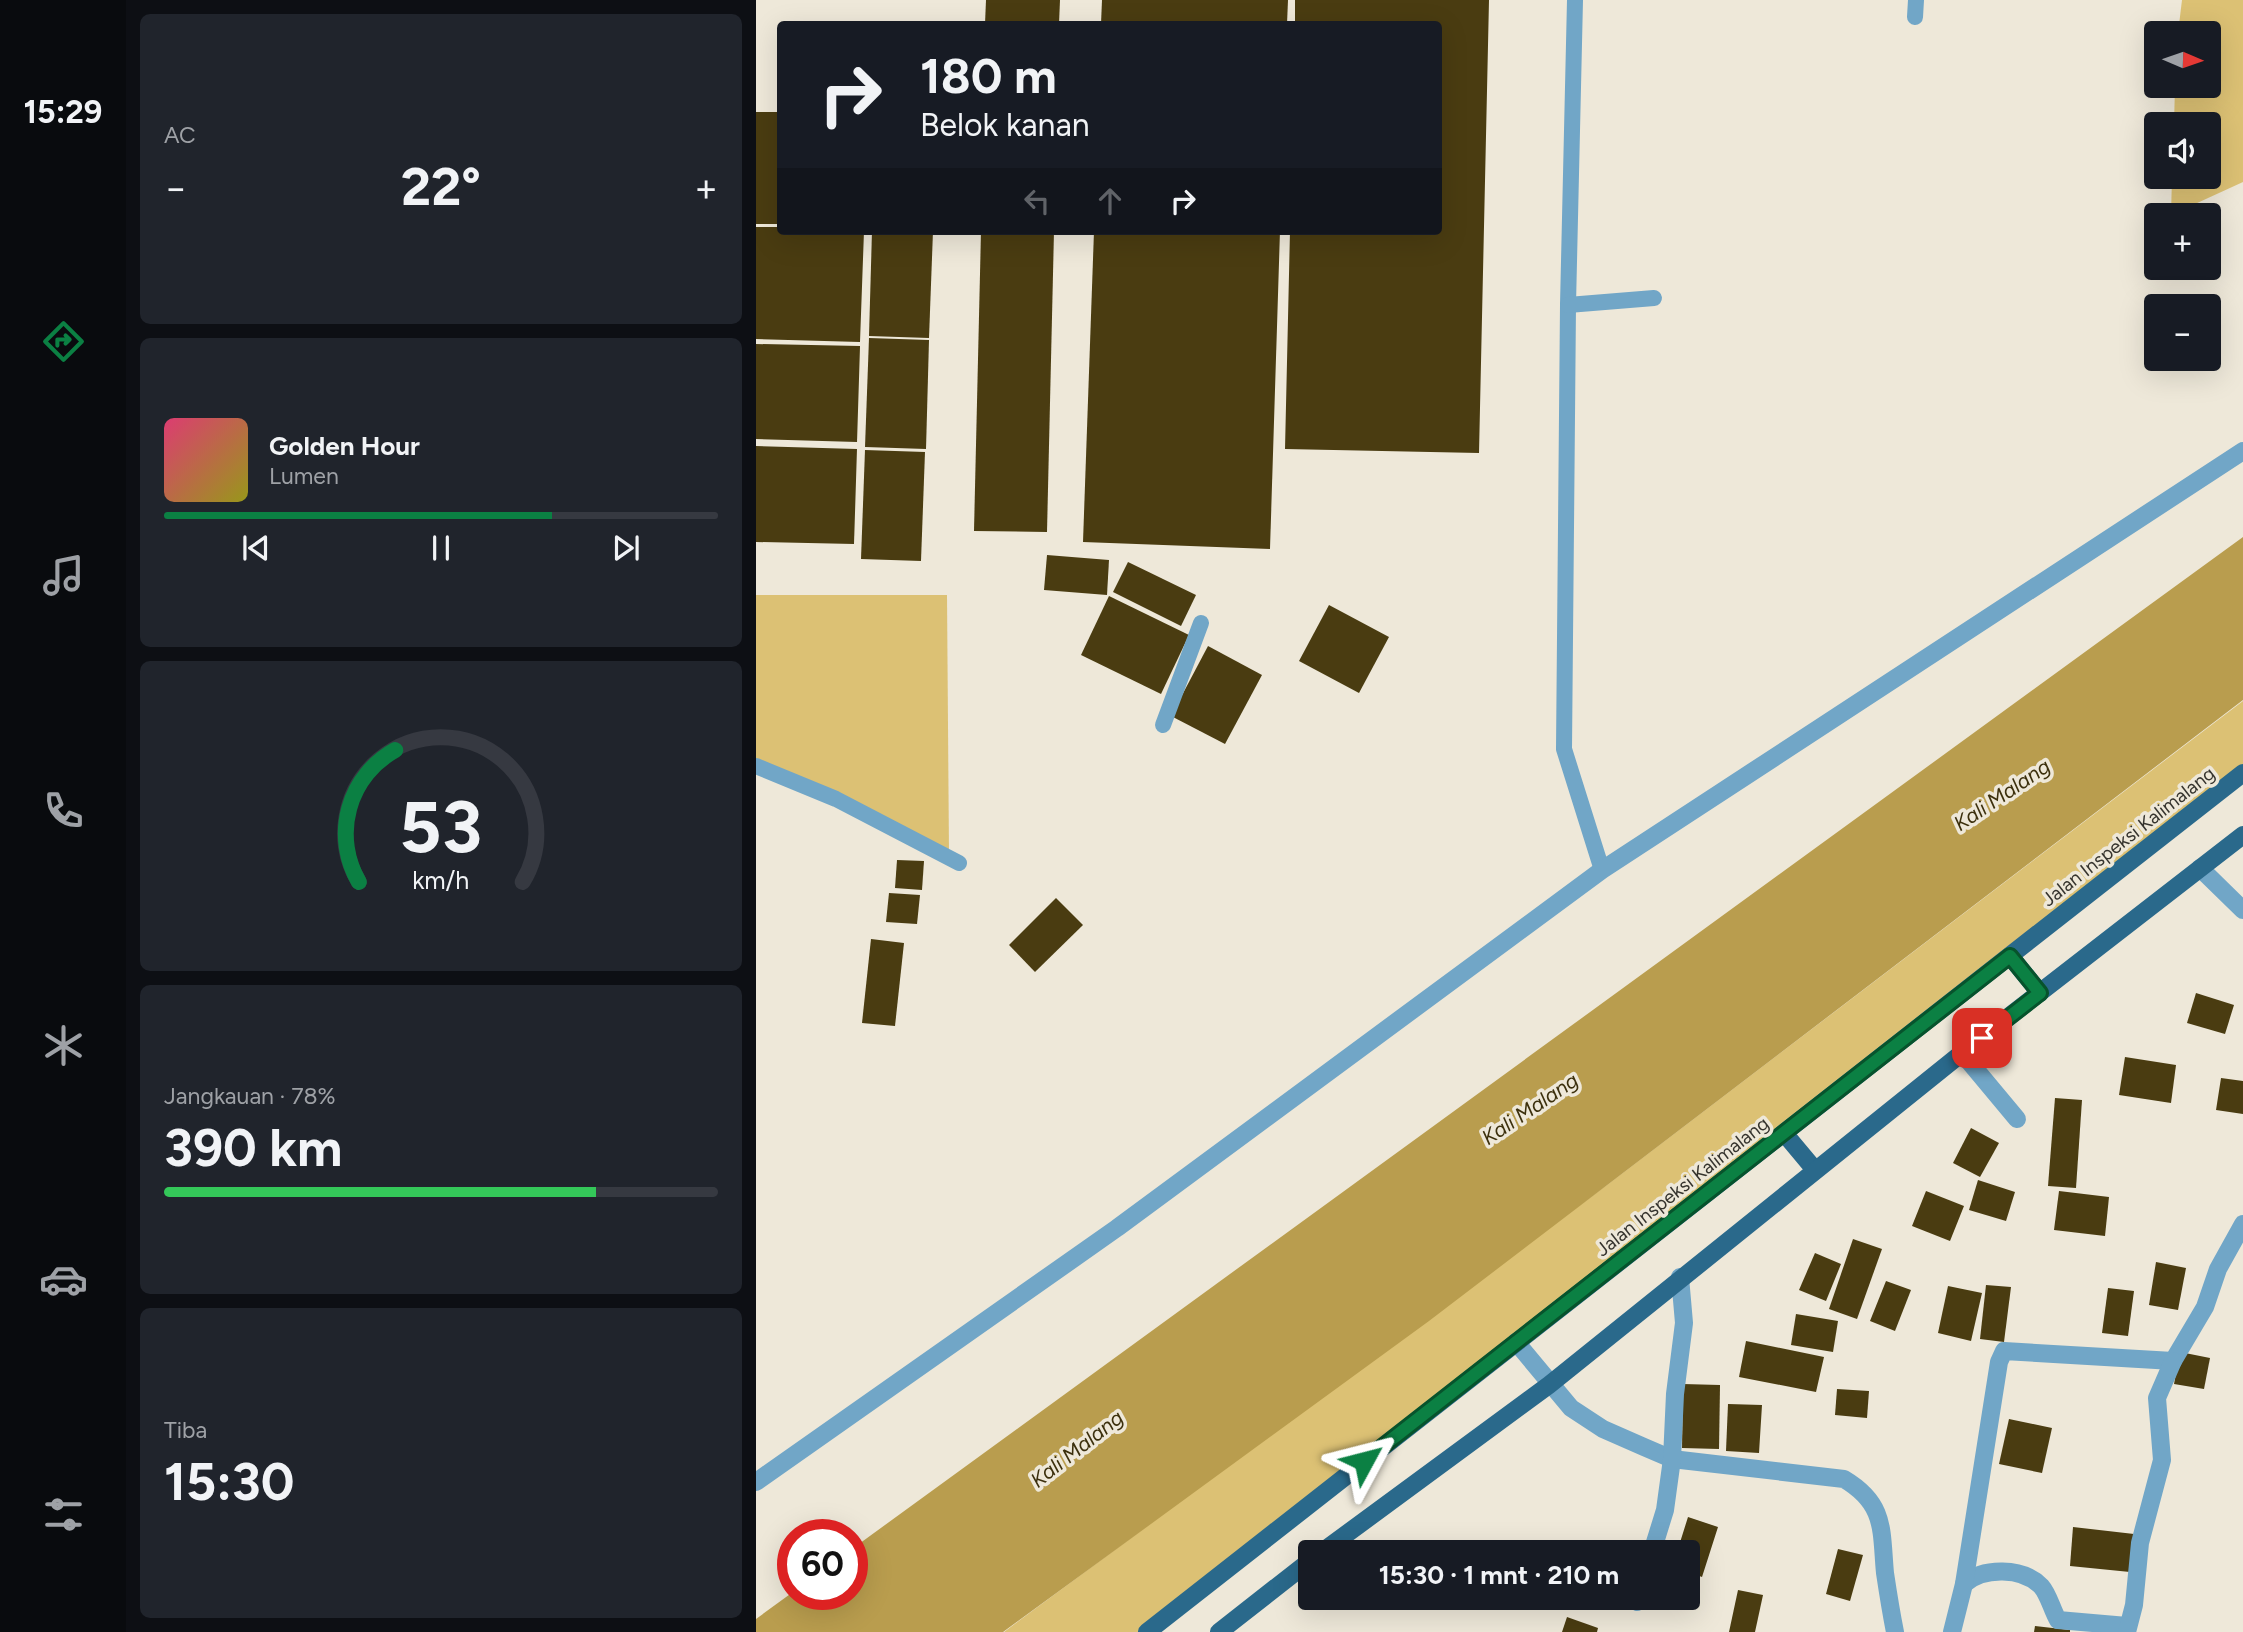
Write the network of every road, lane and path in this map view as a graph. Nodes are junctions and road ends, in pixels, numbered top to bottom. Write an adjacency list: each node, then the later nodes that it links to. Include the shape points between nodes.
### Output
1 (1575, 0): 5 (lane)
2 (1916, 0): 3 (lane)
3 (1915, 17)
4 (1654, 298): 5 (lane)
5 (1567, 305): 14 (lane, via 1564,749)
6 (2243, 451): 14 (street)
7 (1201, 623): 8 (lane)
8 (1163, 725)
9 (756, 766): 12 (lane, via 836,799)
10 (2243, 773): 16 (main road, Jalan Inspeksi Kalimalang)
11 (2243, 835): 13 (main road)
12 (958, 863)
13 (2200, 868): 15 (street); 17 (main road)
14 (1602, 870): 28 (street, via 1117,1228)
15 (2243, 910)
16 (2010, 956): 17 (main road); 20 (main road, Jalan Inspeksi Kalimalang)
17 (2040, 993): 18 (main road)
18 (1962, 1053): 19 (street); 21 (main road)
19 (2017, 1119)
20 (1783, 1133): 21 (main road); 24 (main road, Jalan Inspeksi Kalimalang)
21 (1815, 1170): 23 (main road)
22 (2243, 1224): 25 (street, via 2218,1269 2205,1307)
23 (1680, 1277): 26 (main road); 27 (street, via 1684,1323)
24 (1516, 1342): 26 (street); 34 (main road, Jalan Inspeksi Kalimalang)
25 (2173, 1361): 32 (street, via 2004,1352); 33 (street, via 2157,1398 2162,1460 2140,1543)
26 (1549, 1384): 27 (street, via 1571,1408 1603,1429); 29 (main road)
27 (1672, 1459): 30 (street); 36 (street, via 1844,1479 1856,1487 1872,1502 1882,1525)
28 (756, 1482)
29 (1338, 1540)
30 (1656, 1540)
31 (1298, 1570): 35 (main road)
32 (1964, 1584): 33 (street, via 1986,1572 2018,1574 2043,1589 2058,1620); 37 (street)
33 (2127, 1629)
34 (1147, 1632)
35 (1219, 1632)
36 (1895, 1632)
37 (1952, 1632)

